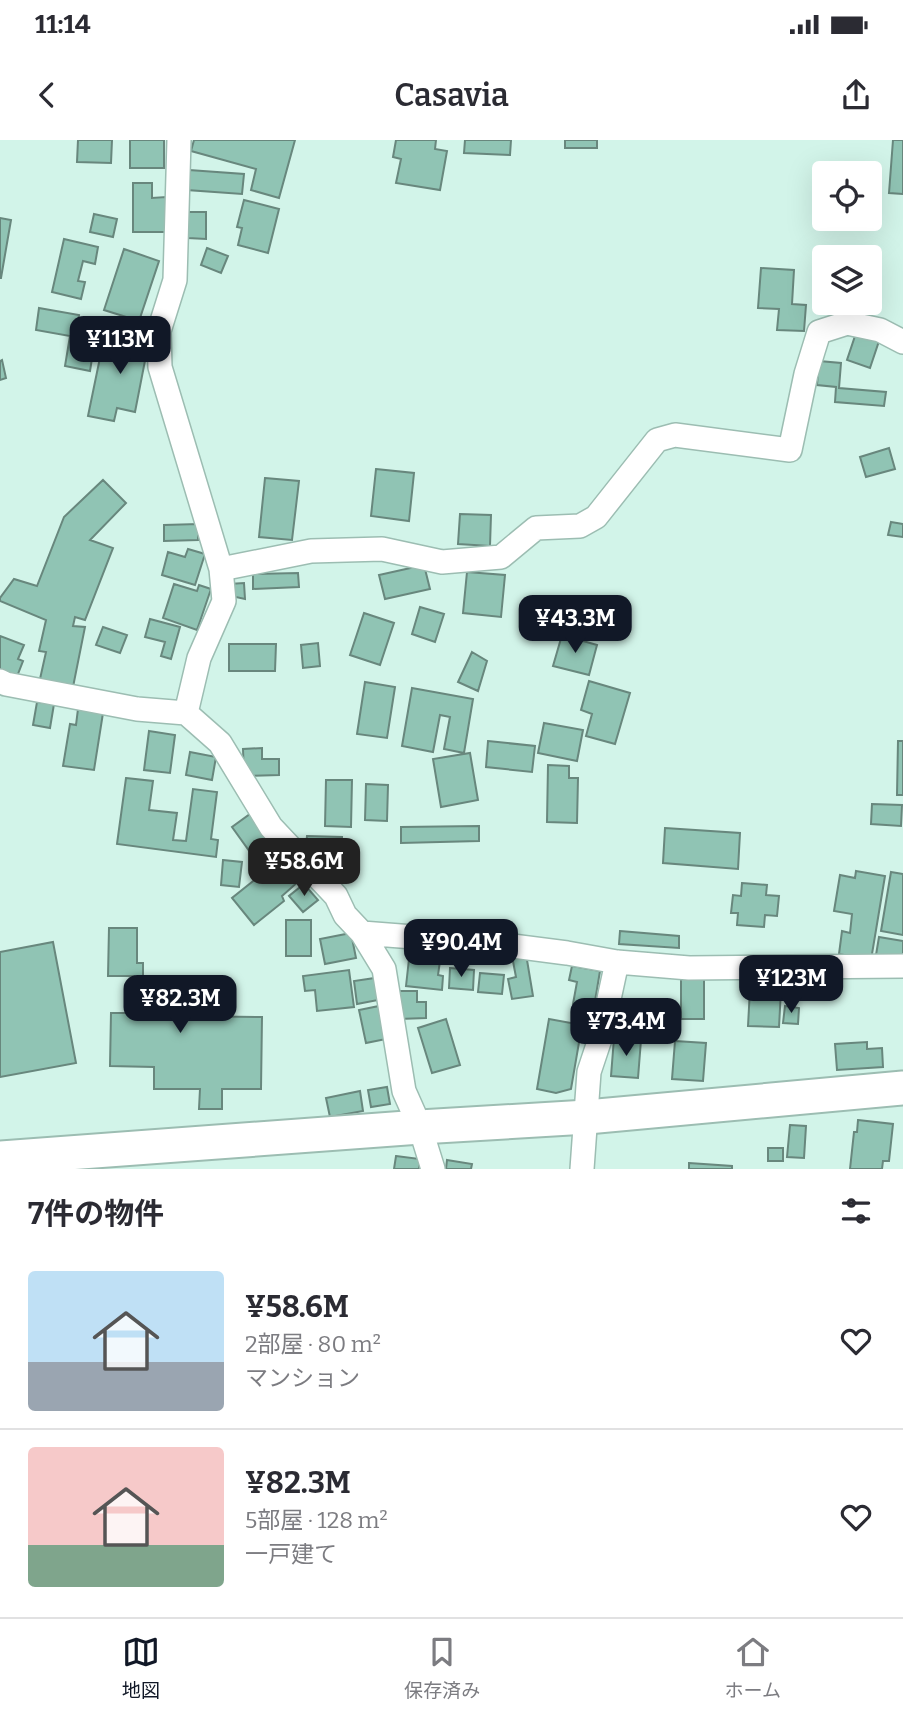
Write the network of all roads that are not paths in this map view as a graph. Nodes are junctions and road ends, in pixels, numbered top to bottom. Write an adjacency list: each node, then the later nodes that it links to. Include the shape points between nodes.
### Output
1 (179, 140): 3 (street, via 175,280 159,331 160,367)
2 (903, 342): 3 (street, via 880,330 847,323 819,332 790,450 675,435 657,440 596,517 580,526 536,528 501,557 442,562 382,549 311,551)
3 (221, 569): 5 (street, via 224,601 200,658)
4 (0, 681): 5 (street, via 137,709)
5 (186, 713): 6 (street, via 220,743 271,827 336,896 345,915)
6 (362, 933): 7 (street, via 490,943); 11 (street, via 384,968 404,1091)
7 (617, 962): 8 (street, via 689,968); 10 (street, via 589,1072)
8 (903, 966)
9 (903, 1088): 10 (street)
10 (587, 1117): 11 (street); 14 (street)
11 (420, 1126): 12 (street); 13 (street)
12 (0, 1158)
13 (433, 1169)
14 (582, 1169)

